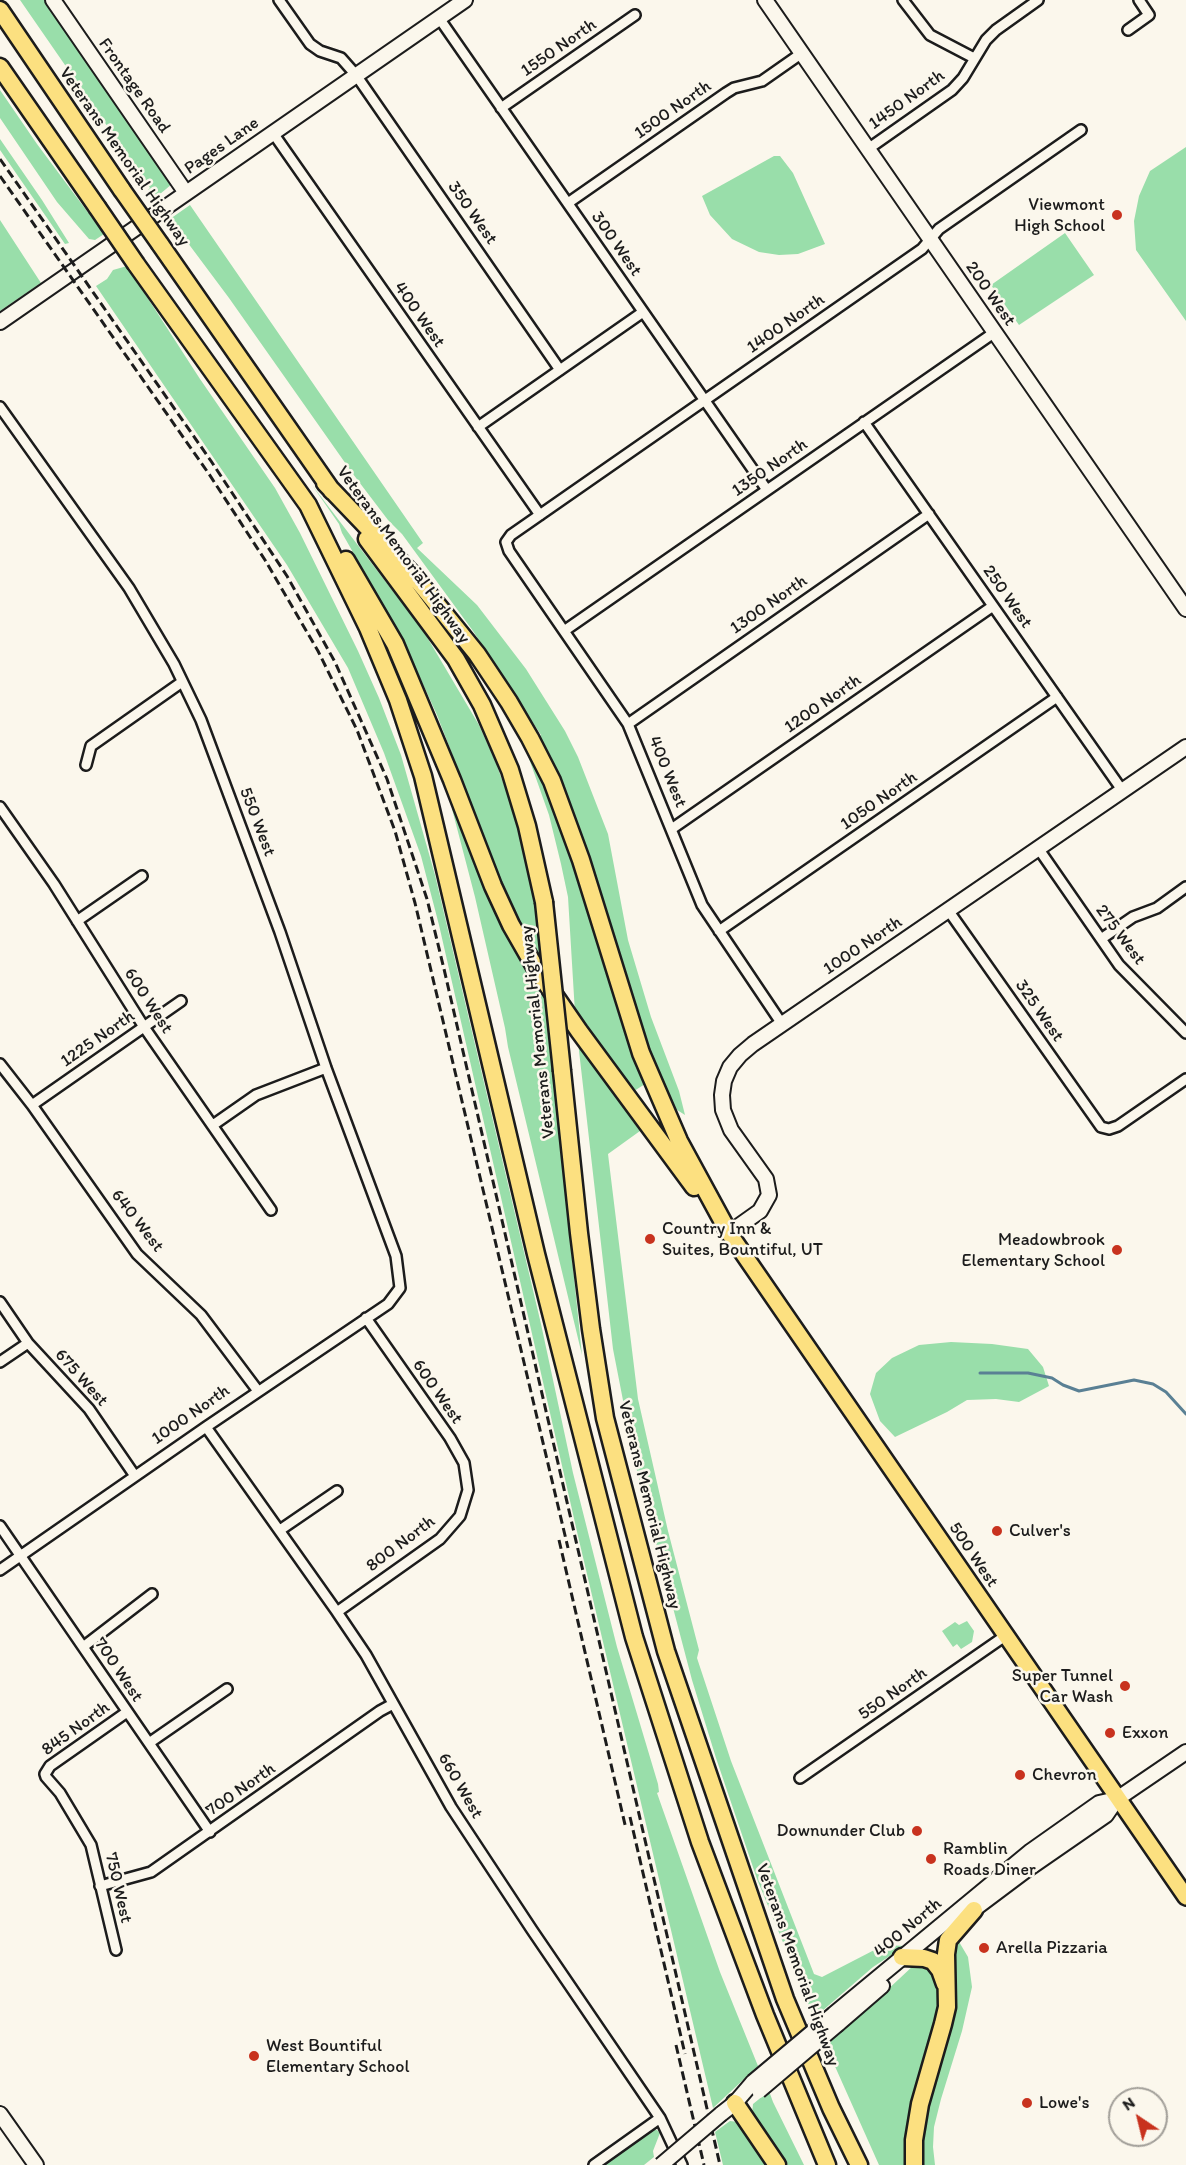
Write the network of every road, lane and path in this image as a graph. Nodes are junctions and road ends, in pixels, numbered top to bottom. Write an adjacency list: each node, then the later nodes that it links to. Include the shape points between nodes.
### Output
1 (53, 0): 20 (street, Frontage Road)
2 (279, 0): 15 (street, 350 West, via 310,44 341,58)
3 (465, 0): 10 (street, Pages Lane)
4 (765, 0): 12 (street, 200 West)
5 (903, 0): 13 (street, via 930,35)
6 (1139, 0): 11 (street, via 1149,15)
7 (1035, 1): 13 (street, 1450 North, via 990,35)
8 (0, 10): 31 (highway, Veterans Memorial Highway, bridge)
9 (635, 15): 16 (street, 1550 North)
10 (439, 18): 15 (street, Pages Lane); 16 (street, 300 West)
11 (1128, 30)
12 (802, 53): 19 (street, 200 West); 21 (street, 1500 North, via 762,81 726,93)
13 (974, 58): 19 (street, 1450 North, via 952,90)
14 (0, 67): 33 (highway, bridge)
15 (356, 75): 18 (street, Pages Lane); 26 (street, 350 West)
16 (501, 108): 21 (street, 300 West)
17 (1081, 130): 22 (street, 1400 North, via 939,228)
18 (273, 132): 20 (street, Pages Lane); 30 (street, 400 West)
19 (868, 149): 22 (street, 200 West)
20 (186, 193): 24 (street, Pages Lane)
21 (568, 203): 23 (street, 300 West)
22 (931, 240): 25 (street, 200 West); 27 (street, 1400 North)
23 (643, 312): 26 (street); 27 (street, 300 West)
24 (0, 322)
25 (995, 332): 29 (street, 1350 North); 38 (street, 200 West)
26 (560, 370): 30 (street)
27 (705, 400): 32 (street, 300 West); 35 (street, 1400 North)
28 (0, 406): 40 (street, 550 West, via 129,588)
29 (864, 422): 32 (street, 1350 North); 34 (street, 250 West)
30 (478, 427): 35 (street, 400 West)
31 (325, 483): 65 (highway, via 414,576 477,654 530,738 552,781 581,860 641,1053 679,1141); 108 (highway, Veterans Memorial Highway, bridge, via 456,659 482,705 510,770 544,902 580,1244 605,1418 666,1651 786,1999)
32 (767, 490): 39 (street, 1350 North)
33 (308, 505): 65 (highway, via 394,644 493,886 535,967 598,1059); 107 (highway, via 368,628 398,700 423,776 533,1243 634,1637 700,1842)
34 (929, 514): 37 (street, 250 West); 42 (street, 1300 North)
35 (540, 515): 36 (street, 1400 North)
36 (506, 542): 39 (street, 400 West)
37 (993, 606): 41 (street, 250 West); 47 (street, 1200 North)
38 (1186, 609)
39 (564, 631): 42 (street, 400 West)
40 (182, 682): 44 (street, via 91,746); 60 (street, 550 West, via 201,720 245,836)
41 (1057, 697): 45 (street, 250 West); 53 (street, 1050 North)
42 (628, 724): 47 (street, 400 West)
43 (1186, 747): 45 (street, 1000 North)
44 (86, 765)
45 (1122, 790): 48 (street, 1000 North)
46 (0, 807): 52 (street, 600 West)
47 (673, 828): 53 (street, 400 West, via 702,905)
48 (1038, 848): 51 (street, 1000 North); 54 (street, 275 West)
49 (142, 876): 52 (street)
50 (1186, 887): 54 (street)
51 (948, 910): 56 (street, 1000 North); 61 (street, 325 West, via 1105,1129 1118,1126)
52 (77, 921): 57 (street, 600 West)
53 (719, 931): 56 (street, 400 West)
54 (1101, 939): 58 (street, 275 West, via 1124,971)
55 (181, 1001): 57 (street, 1225 North)
56 (782, 1024): 65 (street, 1000 North, via 740,1055 724,1080 722,1102 728,1123 766,1179 769,1195 760,1211)
57 (144, 1027): 62 (street, 1225 North); 63 (street, 600 West)
58 (1186, 1033)
59 (0, 1064): 62 (street, 640 West)
60 (327, 1068): 63 (street, via 256,1095); 66 (street, 550 West, via 396,1256)
61 (1186, 1079)
62 (32, 1105): 71 (street, 640 West, via 137,1254 201,1314)
63 (213, 1125): 64 (street, 600 West)
64 (271, 1210)
65 (729, 1233): 82 (main road, 500 West)
66 (400, 1288): 68 (street, 1000 North, via 388,1304)
67 (0, 1302): 69 (street, 675 West)
68 (366, 1318): 71 (street, 1000 North); 74 (street, 600 West, via 450,1438 464,1464)
69 (28, 1343): 70 (street); 73 (street, 675 West, via 88,1409)
70 (0, 1362)
71 (258, 1391): 72 (street, 1000 North)
72 (206, 1427): 73 (street, 1000 North); 77 (street, 660 West)
73 (135, 1476): 78 (street, 1000 North)
74 (468, 1490): 81 (street, 800 North, via 460,1516 440,1539)
75 (337, 1491): 77 (street)
76 (0, 1526): 78 (street, 700 West)
77 (280, 1530): 81 (street, 660 West)
78 (20, 1556): 79 (street, 1000 North); 83 (street, 700 West)
79 (0, 1570)
80 (152, 1594): 83 (street)
81 (338, 1612): 85 (street, 660 West)
82 (1005, 1636): 90 (street, 550 North); 91 (main road, 500 West)
83 (83, 1647): 86 (street, 700 West)
84 (226, 1689): 87 (street)
85 (393, 1704): 92 (street, 700 North); 101 (street, 660 West, via 478,1849)
86 (127, 1712): 87 (street, 700 West); 89 (street, 845 North)
87 (149, 1743): 92 (street, 700 West)
88 (1186, 1752): 91 (street, 400 North)
89 (45, 1773): 93 (street, 750 West, via 91,1845)
90 (800, 1778)
91 (1117, 1799): 94 (main road, 500 West); 95 (street, 400 North, via 1106,1815); 97 (street, 400 North, via 1099,1803 1031,1851)
92 (210, 1832): 93 (street, 700 North, via 151,1872)
93 (100, 1886): 96 (street, 750 West)
94 (1186, 1898)
95 (974, 1910): 97 (street, 400 North); 98 (highway, via 948,1940)
96 (116, 1950)
97 (909, 1958): 98 (highway, via 933,1961); 99 (street, 400 North, bridge)
98 (947, 1990): 109 (highway, via 943,2024 920,2104)
99 (735, 2103): 104 (street, 400 North, bridge); 106 (highway)
100 (0, 2114): 102 (street)
101 (660, 2118): 103 (street); 105 (street, 660 West)
102 (36, 2165)
103 (594, 2165)
104 (661, 2165)
105 (682, 2165)
106 (777, 2165)
107 (827, 2165)
108 (859, 2165)
109 (914, 2165)

